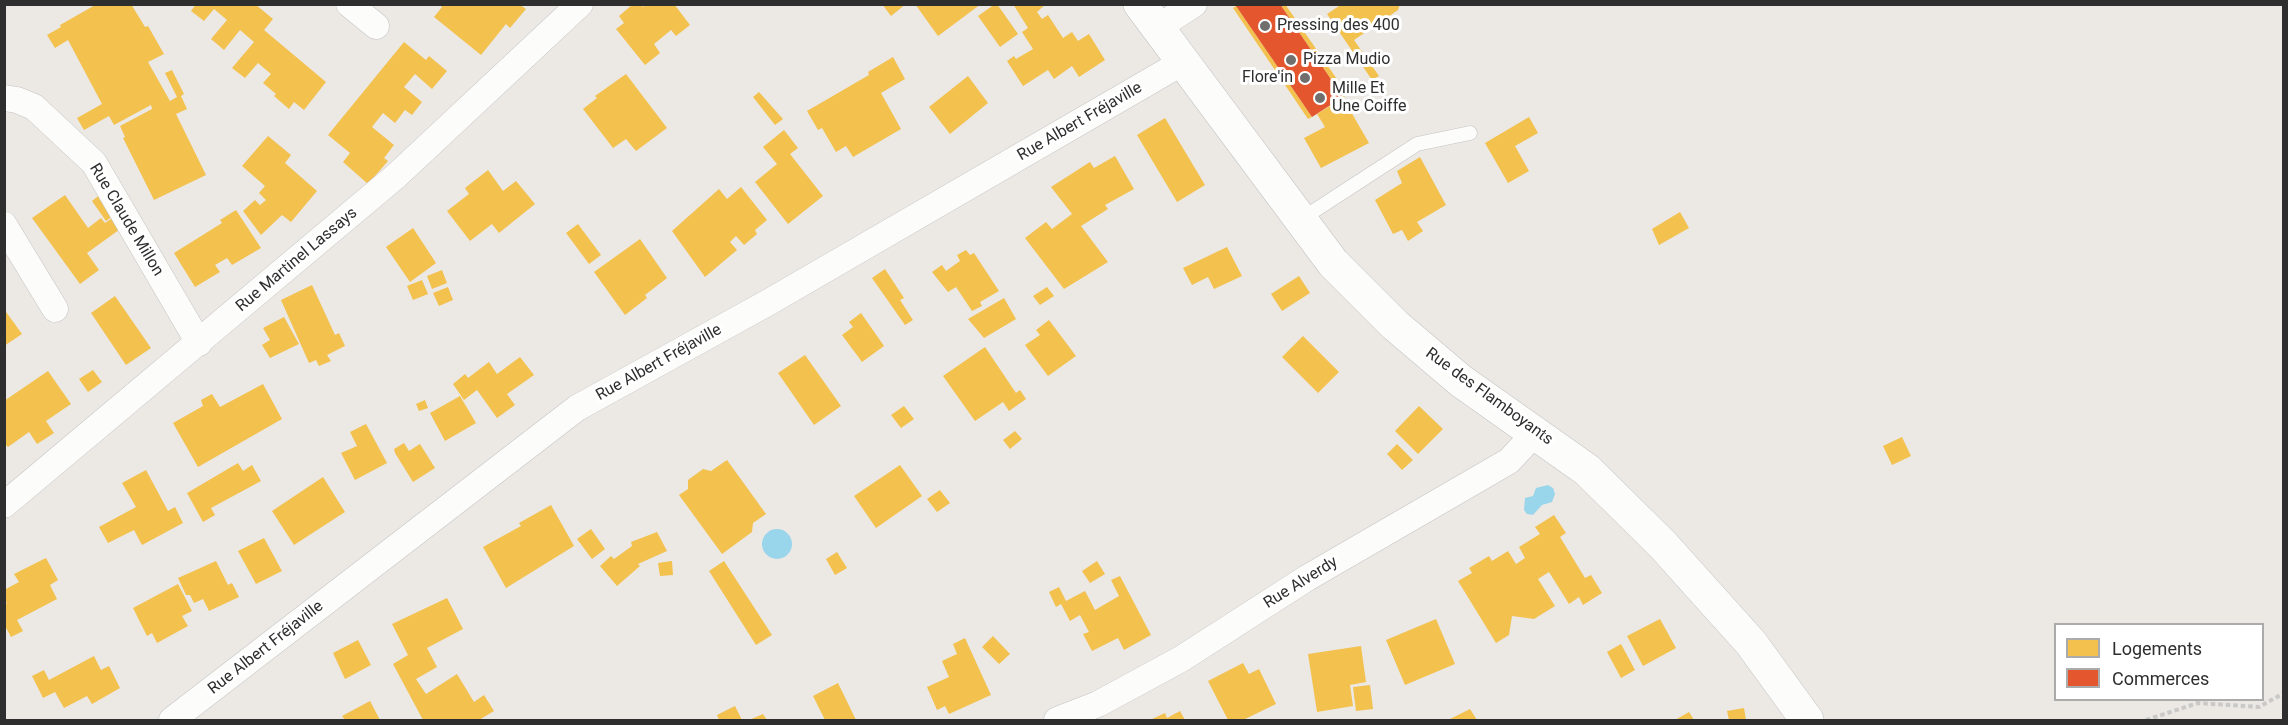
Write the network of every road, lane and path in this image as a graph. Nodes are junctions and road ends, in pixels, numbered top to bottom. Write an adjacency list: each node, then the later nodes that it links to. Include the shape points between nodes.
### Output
1 (349, 4): 5 (street)
2 (580, 4): 12 (street, Rue Martinel Lassays, via 396,176)
3 (1194, 4): 4 (street)
4 (1148, 16): 6 (main road, Rue des Flamboyants)
5 (376, 26)
6 (1183, 62): 9 (main road, Rue des Flamboyants); 16 (street, Rue Albert Fréjaville, via 769,302 577,408)
7 (4, 99): 12 (street, Rue Claude Millon, via 34,107 94,163)
8 (1470, 133): 9 (lane, via 1417,144)
9 (1300, 220): 13 (main road, Rue des Flamboyants, via 1333,263 1395,325 1461,381)
10 (4, 225): 11 (street)
11 (56, 309)
12 (199, 343): 14 (street, Rue Martinel Lassays)
13 (1536, 432): 17 (street, Rue Alverdy, via 1509,461 1307,578 1181,659 1098,704); 18 (main road, Rue des Flamboyants, via 1587,470 1663,545 1751,643)
14 (4, 505)
15 (2283, 693): 19 (path, via 2259,707 2198,703)
16 (172, 720)
17 (1057, 720)
18 (1808, 720)
19 (2146, 720)

